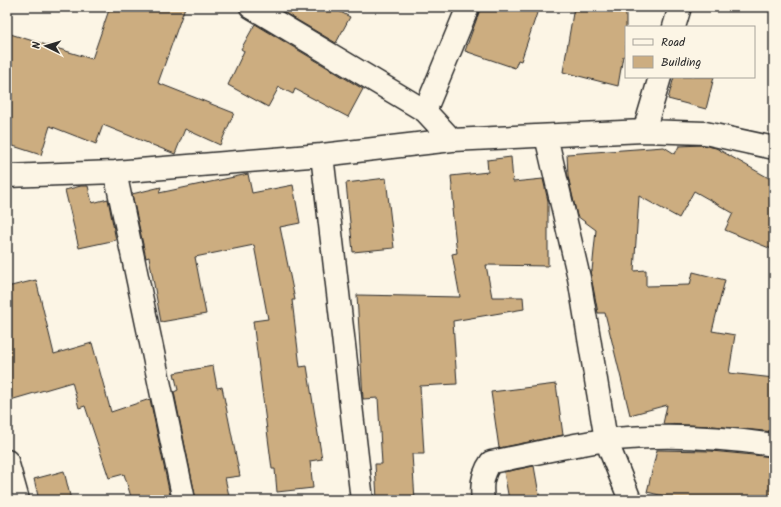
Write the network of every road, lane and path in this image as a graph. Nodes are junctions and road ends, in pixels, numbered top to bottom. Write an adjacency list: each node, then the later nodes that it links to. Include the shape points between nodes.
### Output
1 (468, 7): 6 (street)
2 (680, 7): 4 (street)
3 (263, 10): 6 (street)
4 (674, 26)
5 (660, 78): 7 (street)
6 (425, 111): 9 (street)
7 (644, 131): 8 (street); 10 (street, via 705,134)
8 (546, 136): 9 (street); 14 (street, via 579,278)
9 (452, 140): 11 (street)
10 (774, 148)
11 (322, 155): 12 (street); 19 (street)
12 (115, 172): 13 (street); 18 (street)
13 (7, 176)
14 (606, 440): 15 (street, via 660,436); 20 (street, via 491,462 482,486); 21 (street)
15 (774, 445)
16 (7, 461): 17 (street)
17 (18, 500)
18 (184, 500)
19 (362, 500)
20 (484, 500)
21 (630, 500)

